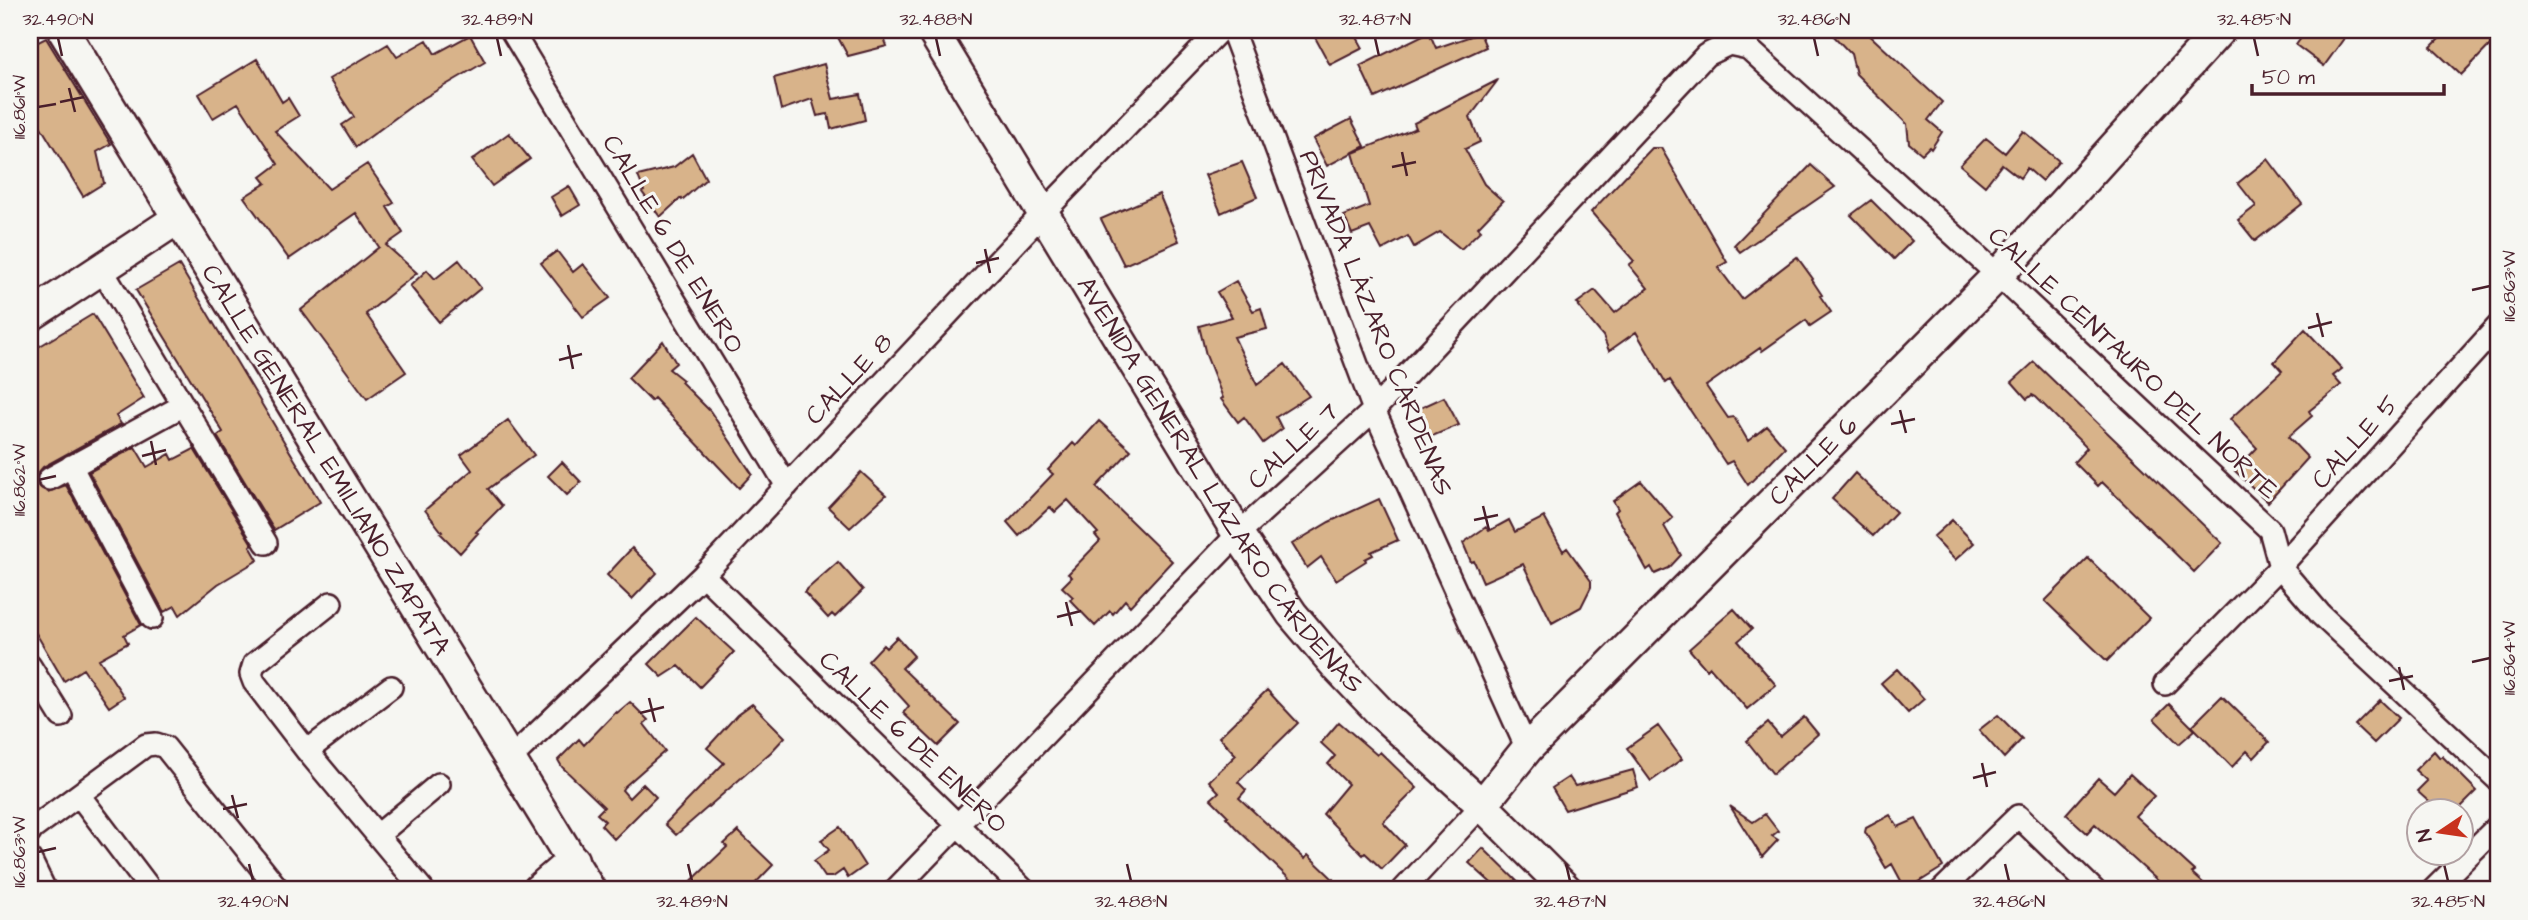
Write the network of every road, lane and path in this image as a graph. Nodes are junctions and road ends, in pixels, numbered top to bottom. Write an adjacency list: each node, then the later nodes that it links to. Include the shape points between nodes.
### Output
1 (63, 30): 9 (street, CALLE GENERAL EMILIANO ZAPATA)
2 (511, 30): 18 (street, CALLE 6 DE ENERO)
3 (932, 30): 8 (street, AVENIDA GENERAL LÁZARO CÁRDENAS)
4 (1220, 30): 8 (street, CALLE 8)
5 (1232, 30): 15 (street, PRIVADA LÁZARO CÁRDENAS)
6 (2220, 30): 11 (street, CALLE 6)
7 (1729, 44): 11 (street, CALLE CENTAURO DEL NORTE, via 1748,48); 15 (street, CALLE 7, via 1706,55)
8 (1044, 212): 18 (street, CALLE 8); 19 (street, AVENIDA GENERAL LÁZARO CÁRDENAS)
9 (177, 219): 10 (street); 31 (street, CALLE GENERAL EMILIANO ZAPATA)
10 (102, 270): 12 (street); 14 (street)
11 (1998, 275): 21 (street, CALLE CENTAURO DEL NORTE, via 2270,530); 29 (street, CALLE 6)
12 (30, 316)
13 (2498, 326): 21 (street, CALLE 5)
14 (182, 406): 16 (street); 20 (street)
15 (1374, 410): 19 (street, CALLE 7); 29 (street, PRIVADA LÁZARO CÁRDENAS)
16 (71, 466): 17 (street); 24 (street)
17 (49, 479)
18 (787, 486): 22 (street, CALLE 8)
19 (1238, 534): 35 (street, AVENIDA GENERAL LÁZARO CÁRDENAS, via 1292,614 1337,667); 36 (street, CALLE 7)
20 (266, 543)
21 (2280, 567): 26 (street, CALLE 5); 32 (street, CALLE CENTAURO DEL NORTE, via 2320,615)
22 (703, 575): 31 (street, CALLE 8); 36 (street, CALLE 6 DE ENERO)
23 (331, 603): 30 (street, via 254,664 251,674)
24 (152, 618)
25 (30, 666): 28 (street)
26 (2165, 684)
27 (391, 687): 30 (street)
28 (61, 716)
29 (1527, 750): 35 (street, CALLE 6)
30 (307, 751): 39 (street)
31 (510, 759): 41 (street, CALLE GENERAL EMILIANO ZAPATA)
32 (2498, 780)
33 (439, 783): 39 (street)
34 (79, 795): 38 (street); 43 (street); 44 (street, via 146,745 165,747)
35 (1482, 805): 50 (street, CALLE 6); 51 (street, AVENIDA GENERAL LÁZARO CÁRDENAS)
36 (957, 825): 48 (street, CALLE 7); 49 (street, CALLE 6 DE ENERO)
37 (2498, 826): 54 (street)
38 (30, 833)
39 (378, 835): 45 (street)
40 (30, 859): 42 (street)
41 (573, 860): 46 (street); 47 (street, CALLE GENERAL EMILIANO ZAPATA)
42 (45, 890)
43 (151, 890)
44 (279, 890)
45 (423, 890)
46 (538, 890)
47 (590, 890)
48 (895, 890)
49 (1024, 890)
50 (1402, 890)
51 (1567, 890)
52 (1942, 890): 53 (street, via 2018,816)
53 (2094, 890)
54 (2433, 890)

